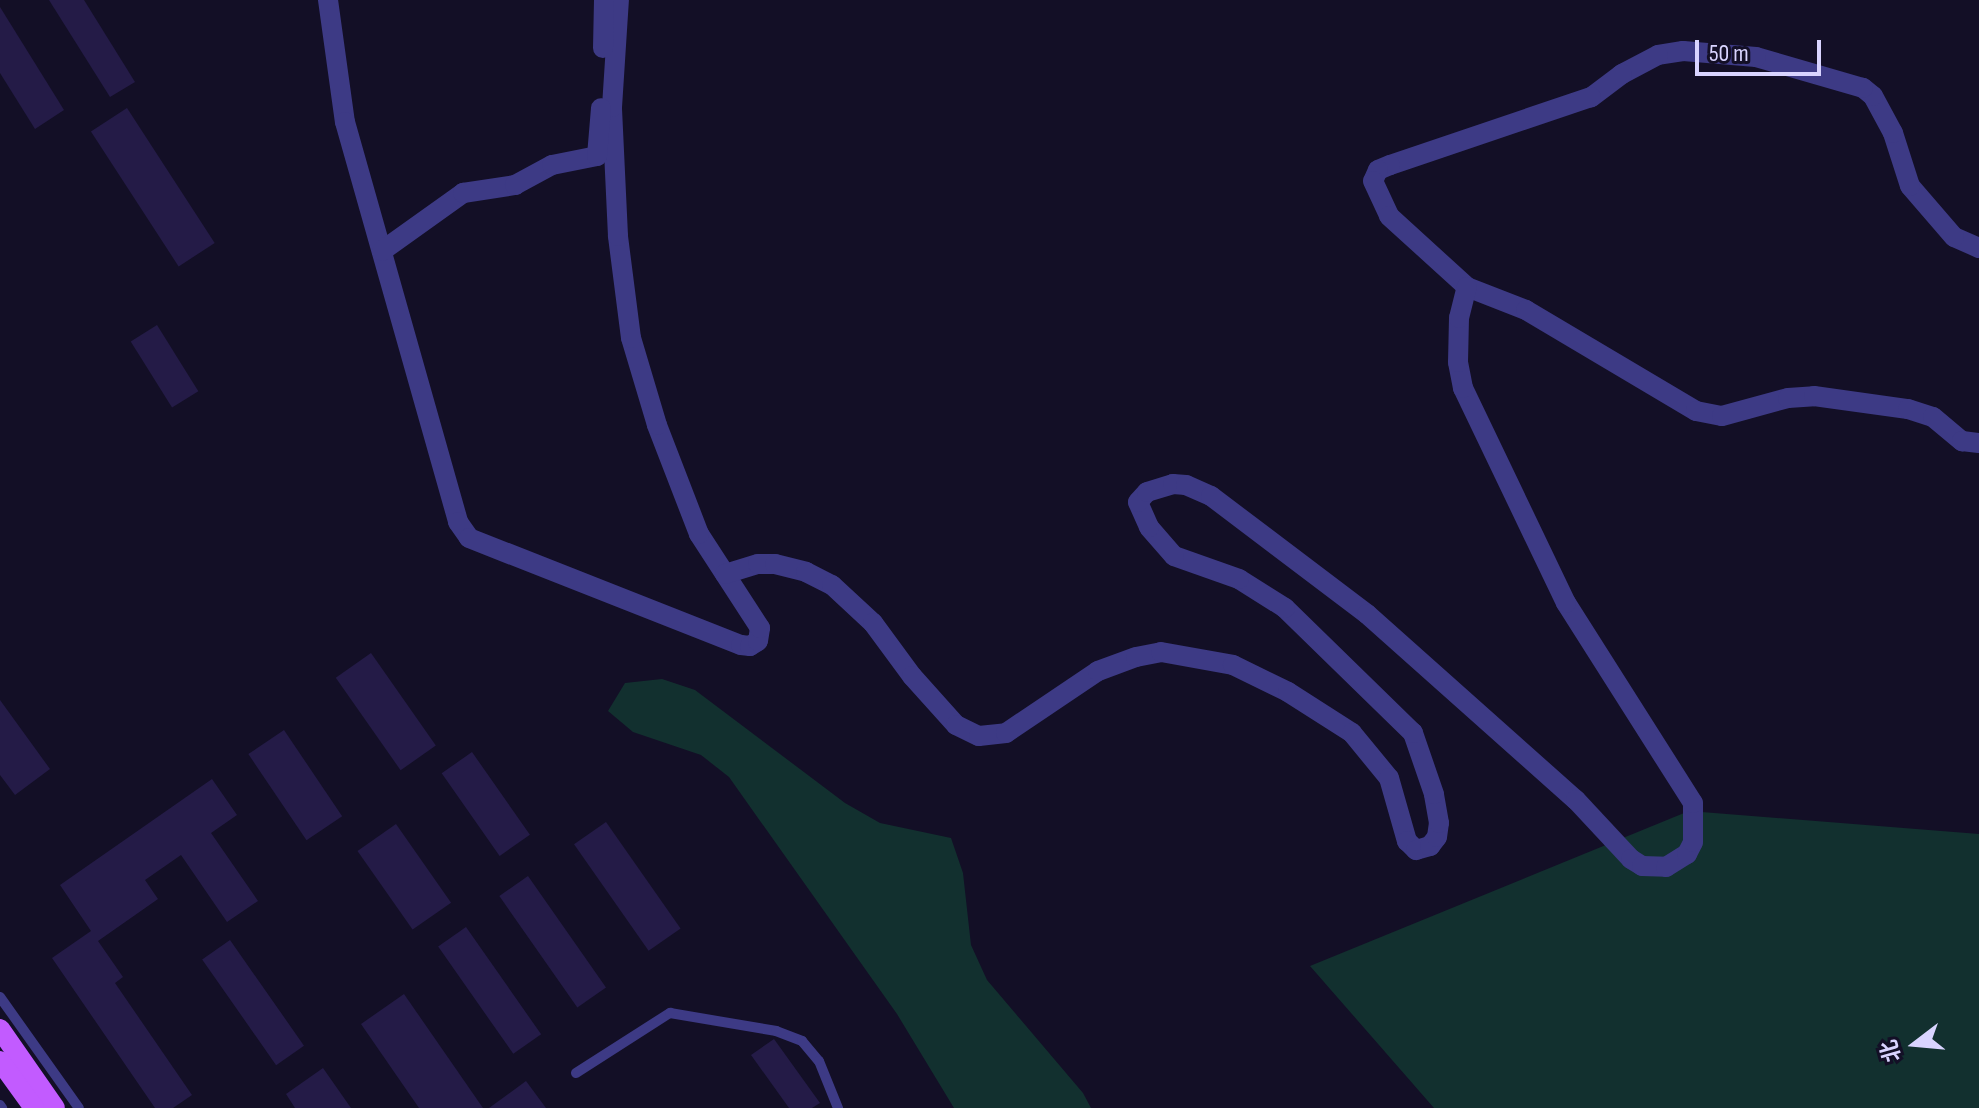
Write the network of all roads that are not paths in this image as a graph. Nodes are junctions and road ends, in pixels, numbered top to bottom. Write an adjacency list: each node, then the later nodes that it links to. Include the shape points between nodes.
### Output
1 (328, 0): 5 (street, via 345,122)
2 (604, 0): 5 (street, via 597,156 552,165 515,185 463,193)
3 (619, 0): 8 (street, via 612,107 618,236 631,338 699,534)
4 (1979, 248): 6 (street, via 1954,237 1910,186 1881,107 1863,88 1756,57 1670,52 1645,59 1591,97 1378,170 1373,181 1389,216)
5 (382, 251): 8 (street, via 458,522 469,538 750,646 758,641 760,628)
6 (1467, 287): 7 (street, via 1526,310 1696,411 1722,416 1814,396 1908,409 1933,417 1962,441); 8 (street, via 1459,318 1463,388 1566,603 1693,803 1693,842 1687,854 1666,867 1642,866 1631,859 1576,800 1367,614 1211,496 1186,485 1147,492 1138,502 1149,527 1174,556 1239,579 1285,608 1413,733 1439,823 1430,846 1416,850 1407,841 1389,778 1352,733 1233,665 1161,652 1136,657 1098,671 1006,733 979,736 956,725 873,623 832,585 775,564)
7 (1979, 443)
8 (725, 574)
9 (0, 997): 15 (lane)
10 (0, 1029): 14 (main road)
11 (0, 1061): 13 (main road)
12 (576, 1073): 16 (lane, via 670,1013 776,1031 802,1041 819,1061)
13 (34, 1108)
14 (55, 1108)
15 (79, 1108)
16 (838, 1108)

